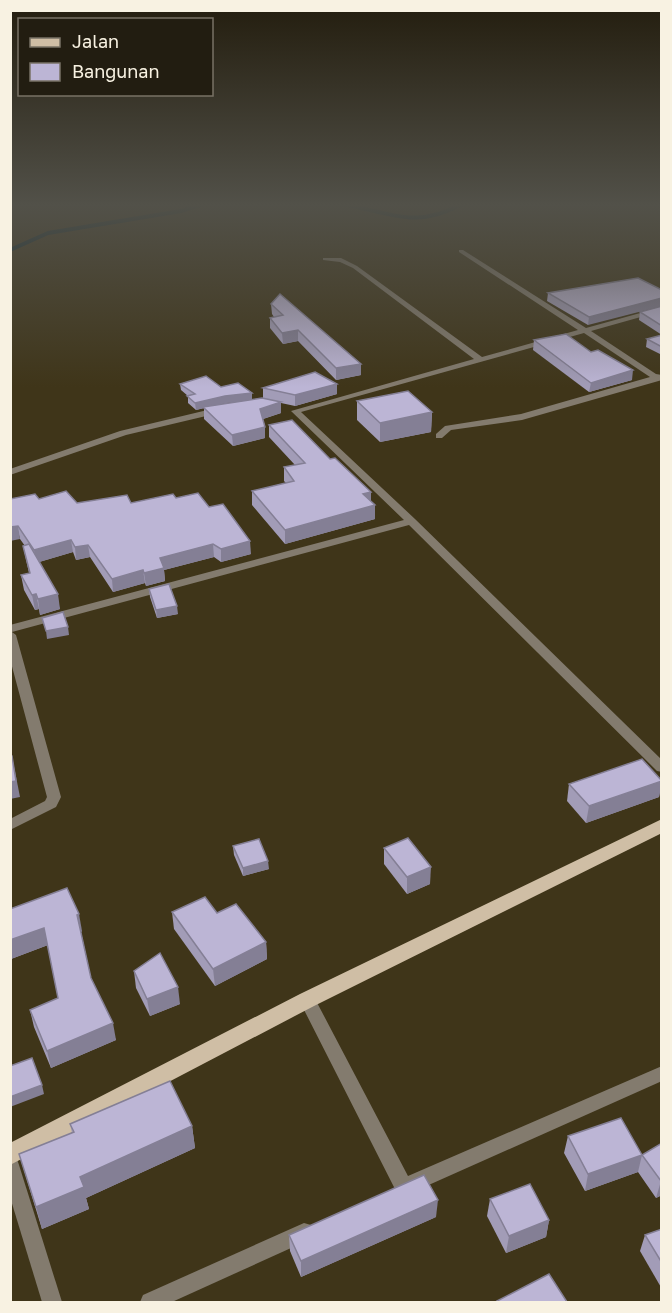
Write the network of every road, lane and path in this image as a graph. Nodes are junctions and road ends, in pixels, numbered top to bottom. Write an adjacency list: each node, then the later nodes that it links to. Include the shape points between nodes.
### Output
1 (351, 265): 5 (street)
2 (481, 265): 4 (street)
3 (662, 309): 4 (street)
4 (584, 330): 5 (street); 6 (street)
5 (480, 359): 10 (street, via 291,410)
6 (659, 378): 8 (street, via 522,417 448,428)
7 (234, 407): 9 (street, via 123,433)
8 (439, 436)
9 (10, 472)
10 (411, 521): 11 (street); 13 (street)
11 (10, 629)
12 (10, 635): 14 (street, via 54,797 51,804)
13 (662, 768)
14 (10, 825)
15 (662, 825): 16 (main road)
16 (307, 1000): 18 (main road); 20 (street)
17 (662, 1073): 20 (street)
18 (10, 1155)
19 (10, 1165): 23 (street)
20 (404, 1186): 21 (street)
21 (383, 1196)
22 (320, 1225): 24 (street)
23 (52, 1302)
24 (150, 1302)

